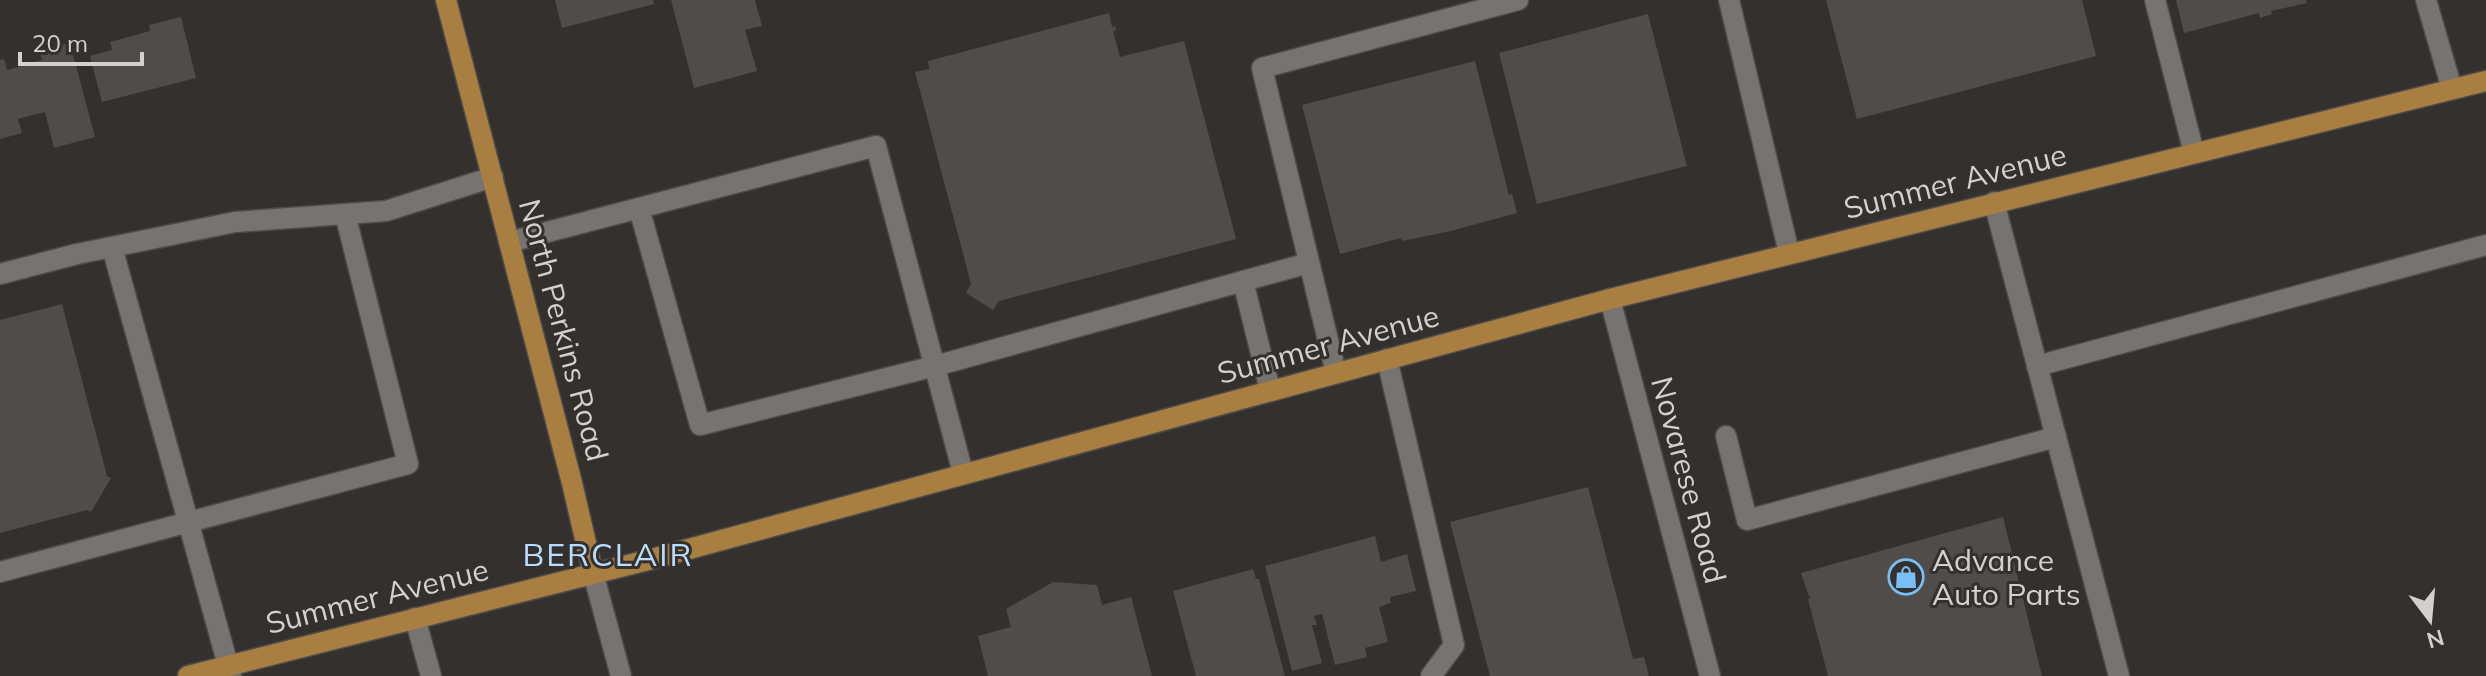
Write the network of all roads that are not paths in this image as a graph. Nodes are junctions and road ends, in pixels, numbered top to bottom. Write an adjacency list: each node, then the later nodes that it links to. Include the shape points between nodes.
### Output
1 (446, 0): 9 (main road, North Perkins Road)
2 (1518, 0): 17 (street, via 1262,68)
3 (1729, 0): 16 (street)
4 (2155, 0): 8 (street)
5 (2426, 0): 7 (street)
6 (2486, 81): 7 (main road, Summer Avenue)
7 (2452, 89): 8 (main road, Summer Avenue)
8 (2194, 153): 10 (main road, Summer Avenue)
9 (493, 177): 12 (street, via 386,211); 13 (main road, North Perkins Road)
10 (1994, 202): 16 (main road, Summer Avenue); 23 (street)
11 (639, 208): 13 (street); 22 (street, via 700,425); 22 (street, via 876,146)
12 (345, 214): 15 (street, via 235,222); 29 (street, via 408,464)
13 (509, 242): 31 (main road, North Perkins Road)
14 (2486, 245): 23 (street)
15 (112, 247): 18 (street); 29 (street)
16 (1789, 253): 20 (main road, Summer Avenue)
17 (1309, 263): 19 (street); 24 (street)
18 (0, 274)
19 (1243, 281): 22 (street); 25 (street)
20 (1610, 299): 21 (main road, Summer Avenue); 38 (street, Novarese Road)
21 (1387, 359): 24 (main road, Summer Avenue); 37 (street, via 1454,645)
22 (935, 366): 28 (street)
23 (2037, 366): 27 (street)
24 (1336, 373): 25 (main road, Summer Avenue)
25 (1270, 390): 28 (main road, Summer Avenue)
26 (1726, 436): 27 (street, via 1747,520)
27 (2056, 437): 39 (street)
28 (963, 473): 31 (main road, Summer Avenue)
29 (188, 523): 30 (street); 33 (street)
30 (0, 572)
31 (593, 573): 32 (main road, Summer Avenue); 36 (street, North Perkins Road)
32 (415, 618): 33 (main road, Summer Avenue); 35 (street)
33 (230, 670): 34 (main road, Summer Avenue)
34 (188, 676)
35 (431, 676)
36 (621, 676)
37 (1431, 676)
38 (1710, 676)
39 (2119, 676)

